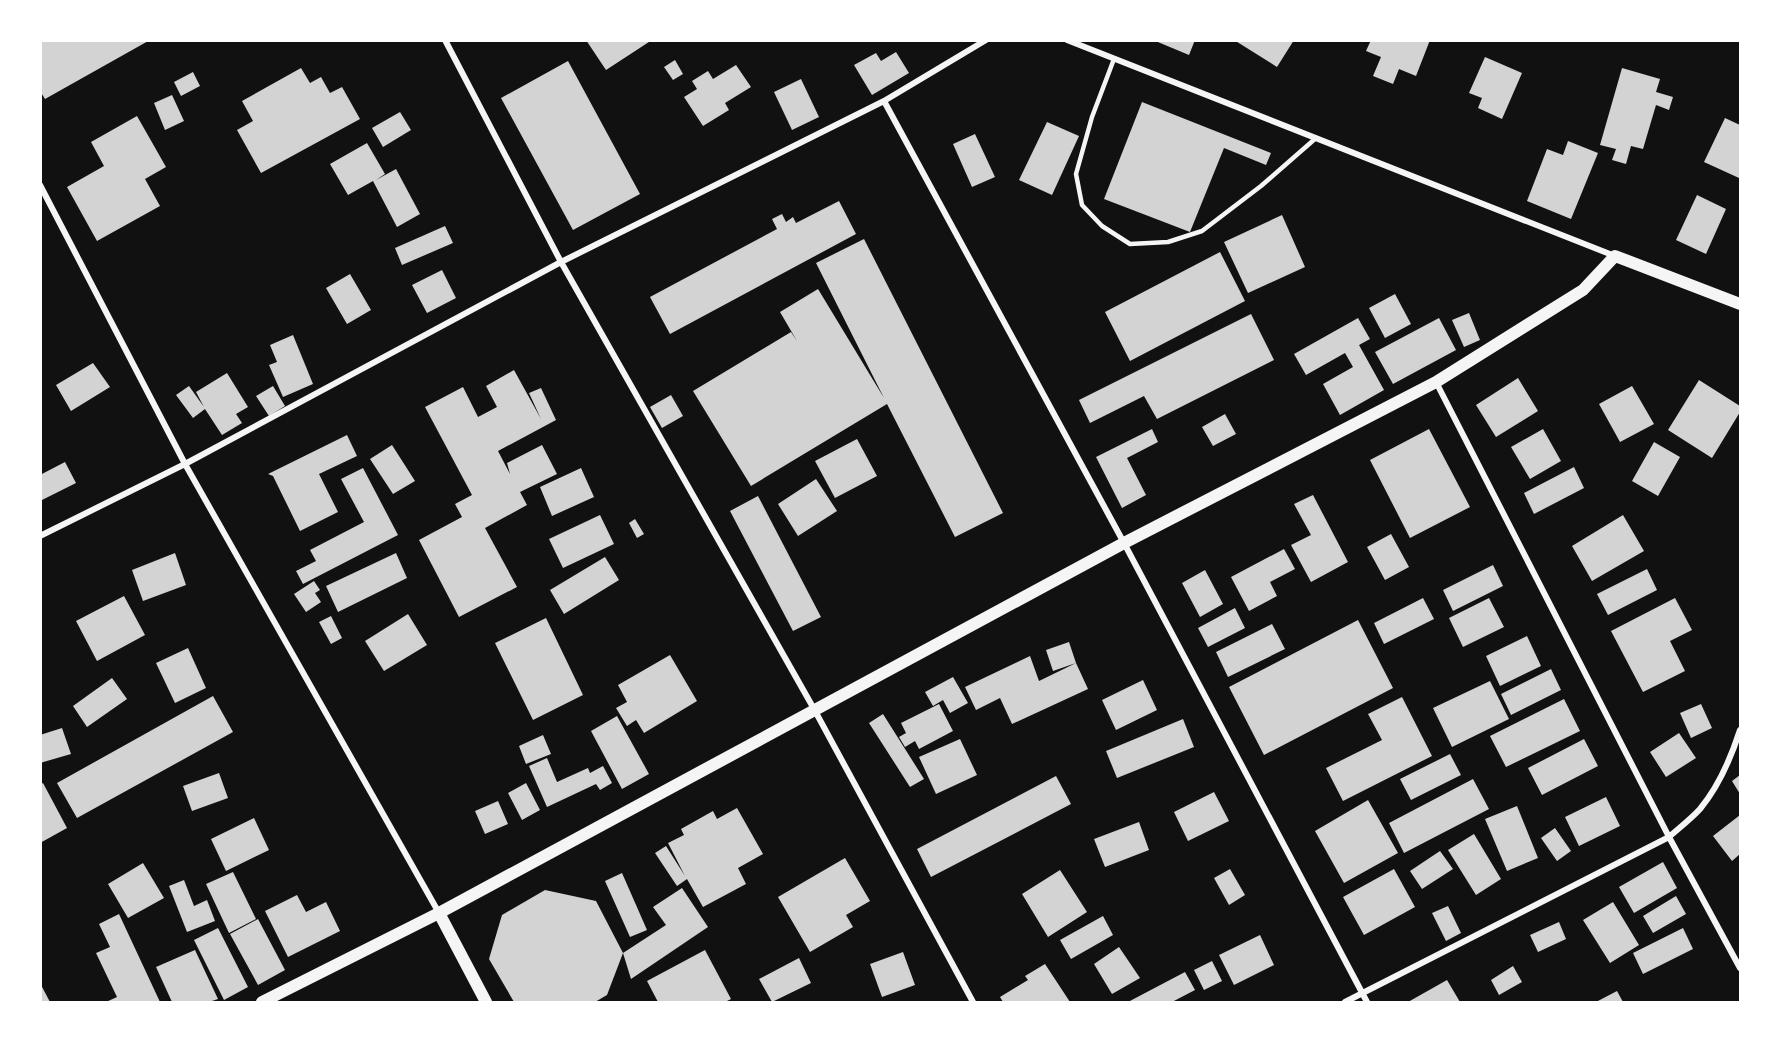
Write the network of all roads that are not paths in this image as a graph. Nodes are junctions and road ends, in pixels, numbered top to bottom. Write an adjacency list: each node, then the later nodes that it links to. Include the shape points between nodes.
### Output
1 (445, 40): 9 (street)
2 (986, 40): 5 (street)
3 (1067, 40): 4 (street)
4 (1114, 59): 6 (street); 6 (lane, via 1076,174 1082,205 1102,226 1130,244 1168,242 1202,231)
5 (884, 101): 9 (street); 14 (street)
6 (1316, 138): 8 (street)
7 (40, 185): 12 (street)
8 (1615, 256): 10 (main road); 11 (main road, via 1583,290)
9 (561, 262): 12 (street); 15 (street)
10 (1740, 304)
11 (1436, 382): 14 (main road); 17 (street)
12 (185, 464): 13 (street); 18 (street)
13 (40, 536)
14 (1124, 543): 15 (main road); 20 (street)
15 (814, 709): 18 (main road); 23 (street)
16 (1740, 730): 17 (street, via 1717,785 1699,810)
17 (1669, 837): 19 (street); 20 (street)
18 (439, 913): 21 (main road); 22 (main road)
19 (1740, 968)
20 (1362, 994): 24 (street); 25 (street)
21 (262, 1002)
22 (486, 1002)
23 (973, 1002)
24 (1345, 1002)
25 (1367, 1002)

